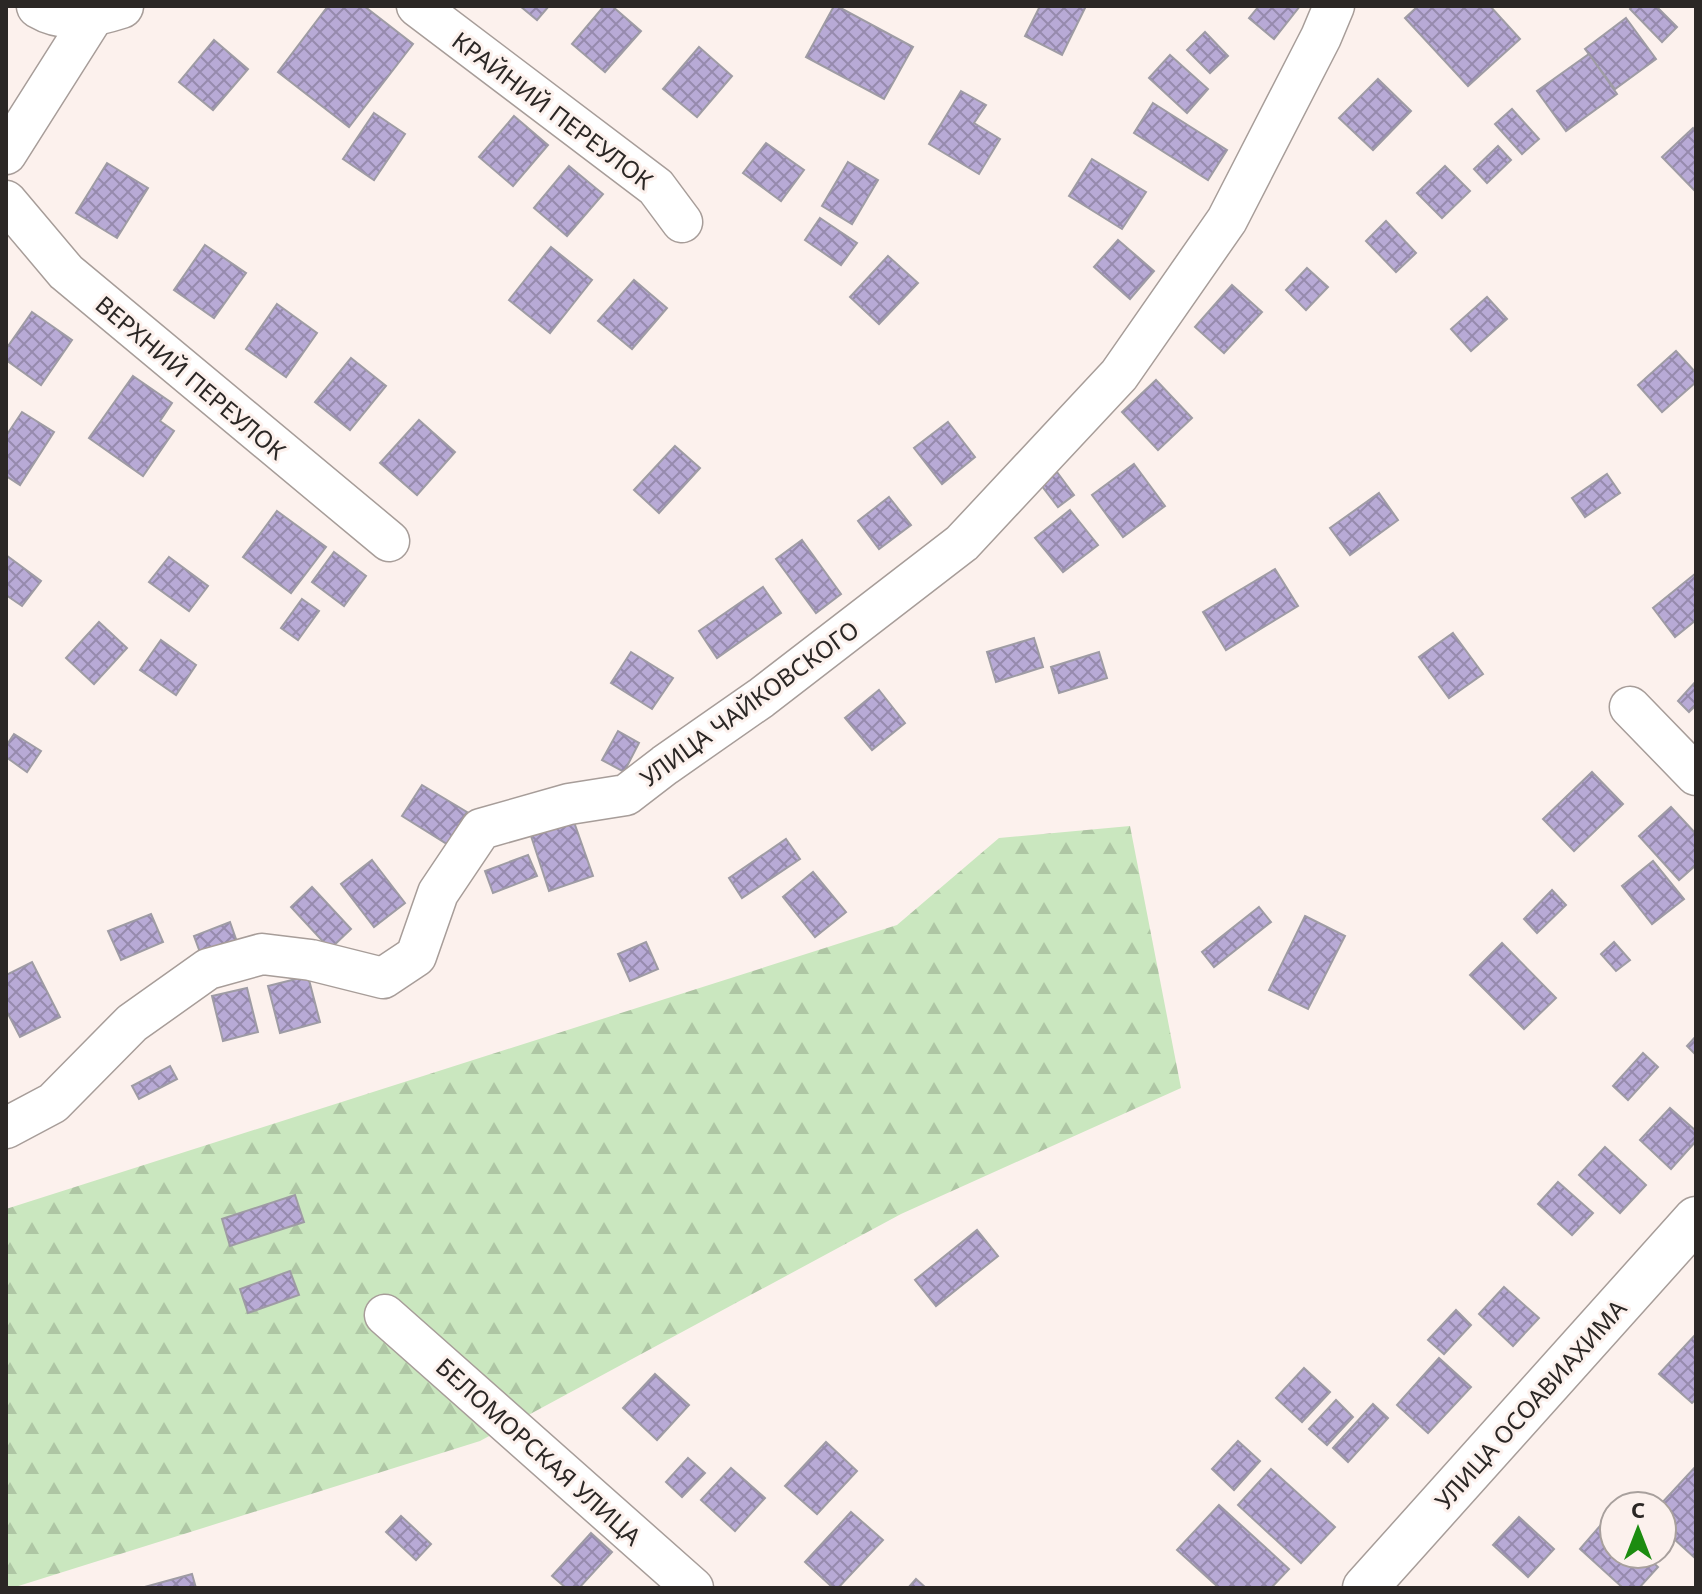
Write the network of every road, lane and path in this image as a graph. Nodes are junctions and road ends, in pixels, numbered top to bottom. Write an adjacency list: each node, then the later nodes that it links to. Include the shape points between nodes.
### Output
1 (39, 6): 4 (street, via 54,15)
2 (417, 6): 7 (street, КРАЙНИЙ ПЕРЕУЛОК, via 656,187)
3 (1334, 6): 11 (street, УЛИЦА ЧАЙКОВСКОГО, via 1209,246 1119,375 962,543 626,795 569,804 481,829 438,893 416,956 383,978 262,954 208,969 132,1023 53,1103)
4 (108, 10): 5 (street)
5 (6, 154)
6 (6, 201): 8 (street, ВЕРХНИЙ ПЕРЕУЛОК, via 66,272)
7 (682, 222)
8 (389, 541)
9 (1630, 707): 10 (street)
10 (1696, 775)
11 (6, 1128)
12 (1696, 1219): 15 (street, УЛИЦА ОСОАВИАХИМА)
13 (385, 1315): 14 (street, БЕЛОМОРСКАЯ УЛИЦА)
14 (693, 1588)
15 (1365, 1588)

